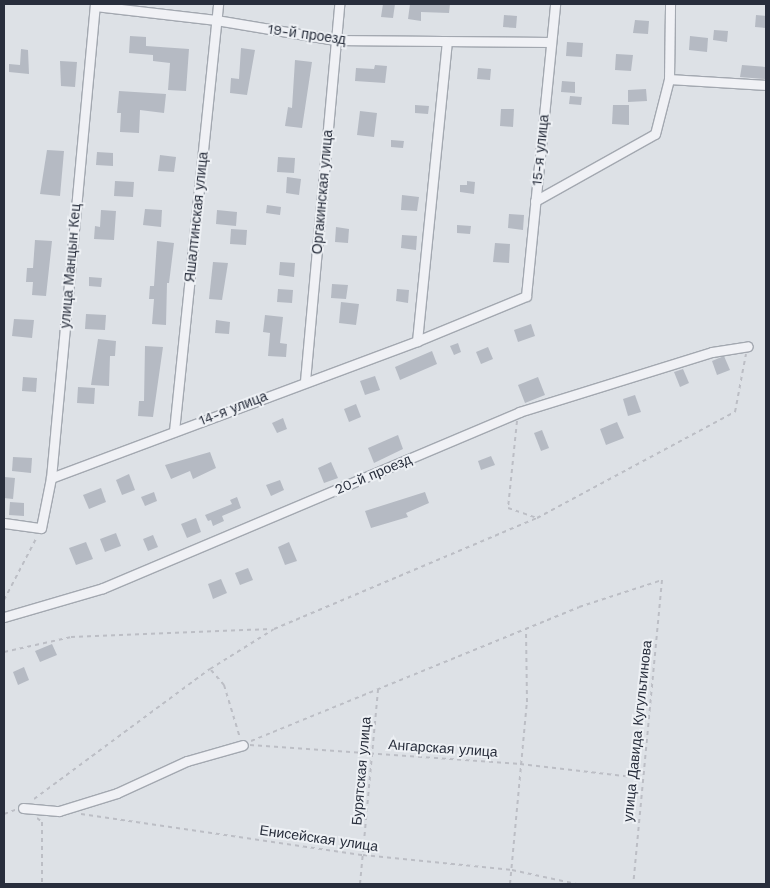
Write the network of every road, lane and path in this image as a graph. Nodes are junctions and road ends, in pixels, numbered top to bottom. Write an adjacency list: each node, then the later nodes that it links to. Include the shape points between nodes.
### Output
1 (218, 4): 6 (street, Яшалтинская улица)
2 (339, 4): 7 (street, Оргакинская улица)
3 (554, 4): 8 (street, 15-я улица)
4 (670, 4): 10 (street)
5 (95, 5): 6 (street, 19-й проезд); 19 (street, улица Манцын Кец)
6 (216, 20): 7 (street, 19-й проезд); 18 (street, Яшалтинская улица)
7 (335, 40): 9 (street, 19-й проезд); 16 (street, Оргакинская улица)
8 (551, 42): 9 (street, 19-й проезд); 12 (street, 15-я улица)
9 (447, 43): 14 (street)
10 (669, 79): 11 (street); 12 (street, via 654,134)
11 (766, 85)
12 (535, 201): 13 (street, 15-я улица)
13 (526, 296): 14 (street, 14-я улица)
14 (417, 341): 16 (street, 14-я улица)
15 (748, 346): 17 (street, 20-й проезд, via 712,352); 20 (path, via 734,412)
16 (304, 381): 18 (street, 14-я улица)
17 (518, 412): 20 (path, via 508,508); 24 (street, 20-й проезд, via 103,588)
18 (174, 431): 19 (street, 14-я улица)
19 (51, 478): 22 (street, улица Манцын Кец)
20 (537, 518): 26 (path)
21 (4, 523): 22 (street)
22 (41, 528): 23 (path)
23 (4, 600)
24 (4, 617)
25 (526, 628): 29 (path); 32 (path, via 526,702); 33 (path, улица Давида Кугультинова, via 662,580)
26 (274, 629): 27 (path, via 71,637); 28 (path)
27 (4, 652)
28 (210, 669): 30 (path, via 224,685); 34 (path)
29 (378, 689): 30 (path); 31 (path, Бурятская улица)
30 (243, 745): 31 (path, Ангарская улица); 34 (street, via 186,762 117,793 59,811)
31 (373, 754): 32 (path, Ангарская улица); 38 (path, Бурятская улица)
32 (520, 764): 33 (path, Ангарская улица); 39 (path)
33 (641, 778): 44 (path, улица Давида Кугультинова)
34 (23, 808): 35 (path)
35 (4, 814)
36 (79, 814): 38 (path, Енисейская улица)
37 (35, 817): 40 (path, via 42,822)
38 (363, 855): 39 (path, Енисейская улица); 41 (path, Бурятская улица)
39 (512, 870): 42 (path); 43 (path, Енисейская улица)
40 (42, 884)
41 (360, 884)
42 (510, 884)
43 (576, 884)
44 (633, 884)

